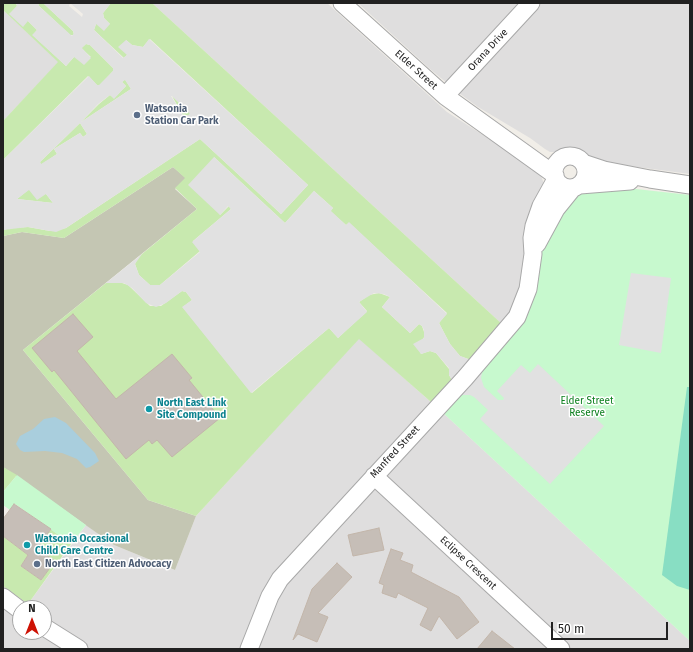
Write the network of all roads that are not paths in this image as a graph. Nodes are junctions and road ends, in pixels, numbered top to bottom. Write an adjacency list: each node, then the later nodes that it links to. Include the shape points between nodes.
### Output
1 (342, 3): 3 (street, Elder Street)
2 (531, 3): 3 (street, Orana Drive)
3 (445, 96): 4 (street, Elder Street)
4 (494, 130): 5 (street, Elder Street, via 518,138 552,157); 7 (street, Elder Street)
5 (561, 159): 6 (street, via 571,156); 7 (street, via 556,166)
6 (584, 163): 8 (street, via 604,170); 10 (street, via 586,177)
7 (555, 177): 10 (street, via 562,186); 11 (street, Manfred Street, via 534,226)
8 (650, 179): 9 (street); 10 (street)
9 (690, 185)
10 (576, 186): 11 (street, Manfred Street, via 546,226)
11 (533, 254): 12 (street, Manfred Street, via 526,298 511,326)
12 (374, 476): 17 (street, Manfred Street, via 275,586); 18 (street, Eclipse Crescent)
13 (3, 597): 14 (street)
14 (12, 604)
15 (52, 632): 16 (street)
16 (79, 649)
17 (249, 649)
18 (562, 649)

